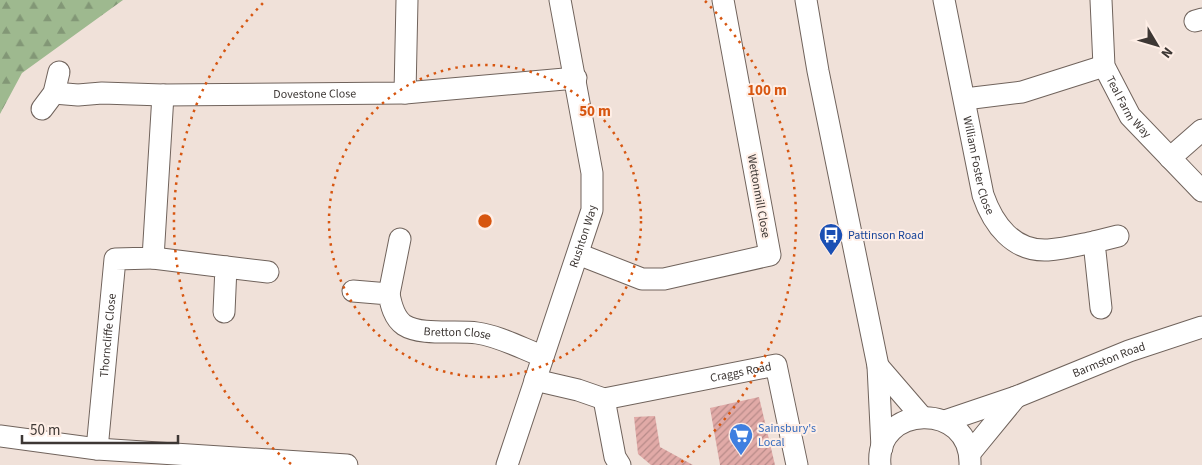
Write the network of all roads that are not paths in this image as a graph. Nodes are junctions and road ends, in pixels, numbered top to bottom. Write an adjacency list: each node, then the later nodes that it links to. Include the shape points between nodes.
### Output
1 (407, 0): 10 (street)
2 (560, 0): 9 (street, Rushton Way)
3 (723, 0): 19 (street, Wettonmill Close, via 770,255 664,280 642,279)
4 (806, 0): 29 (street)
5 (944, 0): 12 (street, William Foster Close)
6 (1101, 0): 7 (street, Teal Farm Way)
7 (1104, 66): 12 (street, via 1022,92); 14 (street, Teal Farm Way, via 1130,116)
8 (59, 72): 11 (street, Dovestone Close, via 48,101 102,93)
9 (576, 78): 10 (street, Dovestone Close); 19 (street, Rushton Way, via 592,173 592,210)
10 (405, 93): 11 (street, Dovestone Close)
11 (163, 95): 20 (street)
12 (964, 99): 18 (street, William Foster Close, via 983,195 993,220 1003,232 1034,249 1048,250)
13 (1202, 130): 14 (street)
14 (1170, 158): 15 (street, Teal Farm Way)
15 (1202, 191)
16 (1118, 236): 18 (street, William Foster Close)
17 (400, 239): 24 (street)
18 (1094, 242): 25 (street)
19 (578, 254): 28 (street, Rushton Way)
20 (153, 258): 21 (street, Thorncliffe Close); 36 (street, Thorncliffe Close, via 116,259)
21 (226, 267): 22 (street, Thorncliffe Close); 26 (street)
22 (268, 272)
23 (352, 292): 24 (street)
24 (389, 294): 28 (street, Bretton Close, via 393,311 404,325 420,330 492,336)
25 (1101, 308)
26 (224, 312)
27 (1202, 327): 31 (street, Barmston Road, via 1129,351)
28 (542, 356): 30 (street, Rushton Way)
29 (878, 366): 33 (street); 37 (street)
30 (535, 380): 32 (street); 40 (street, Rushton Way)
31 (1016, 397): 34 (street, Barmston Road); 38 (street, Barmston Road)
32 (604, 399): 41 (street); 42 (street, Craggs Road, via 776,365)
33 (922, 416): 34 (street); 37 (street, via 897,426 888,436)
34 (945, 421): 38 (street, via 965,440)
35 (0, 436): 36 (street)
36 (97, 449): 39 (street)
37 (881, 457)
38 (970, 459)
39 (347, 465)
40 (507, 465)
41 (620, 465)
42 (798, 465)

